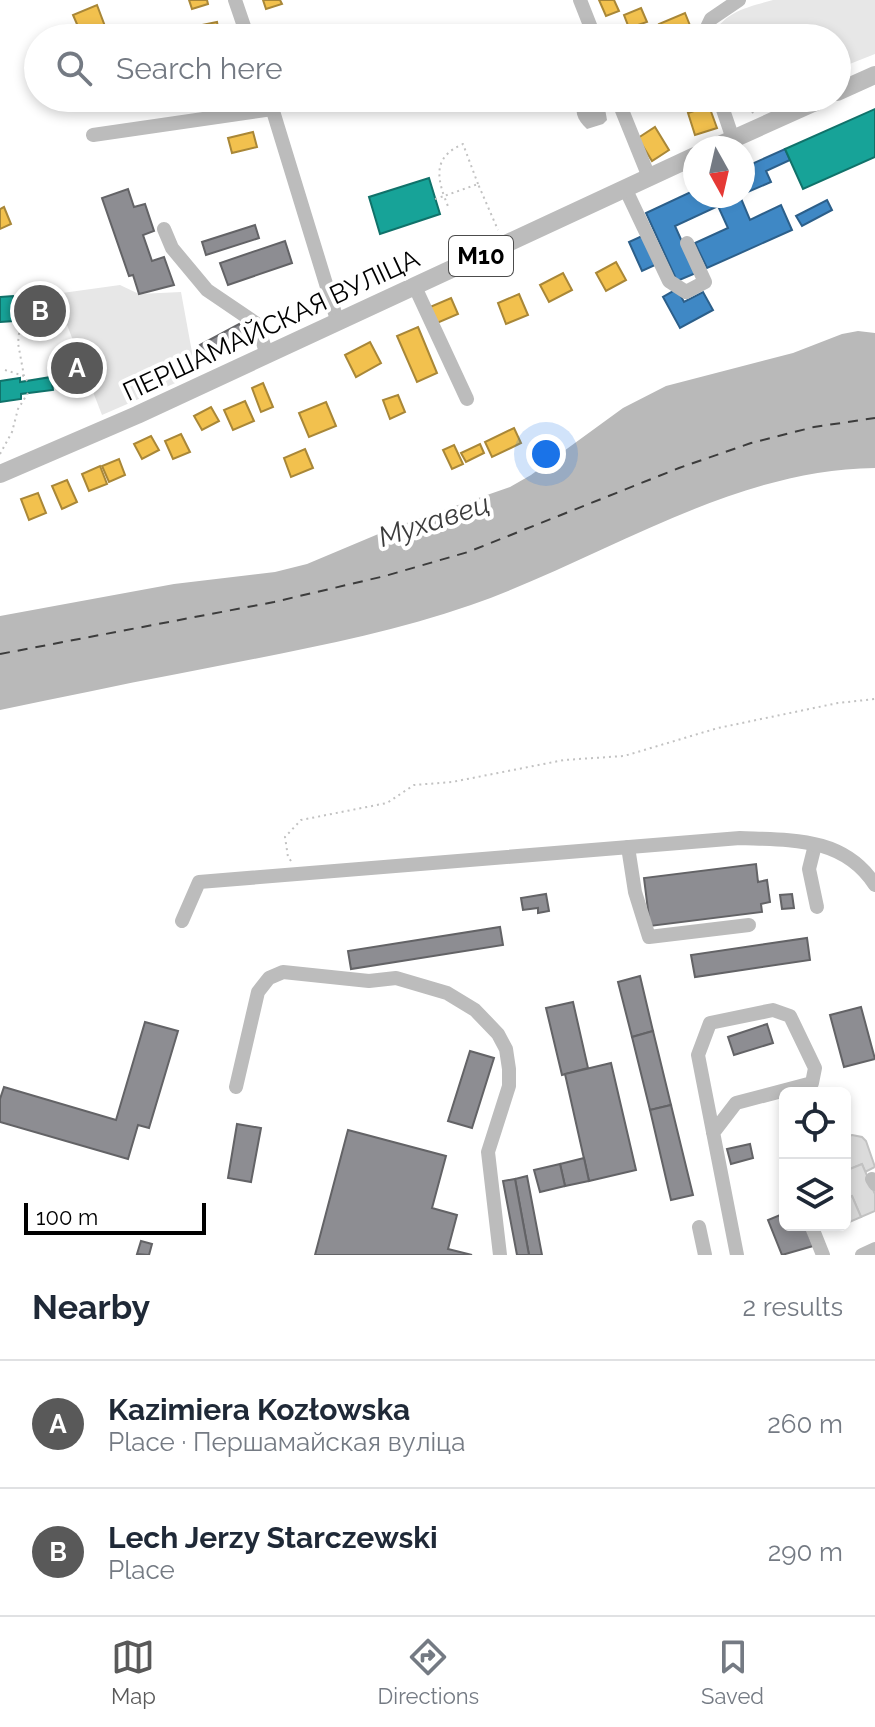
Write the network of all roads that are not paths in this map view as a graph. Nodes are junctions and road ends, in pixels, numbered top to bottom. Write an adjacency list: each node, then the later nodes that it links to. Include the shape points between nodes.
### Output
1 (235, 0): 4 (street)
2 (580, 0): 5 (street)
3 (739, 0): 6 (street)
4 (243, 24)
5 (589, 24)
6 (709, 24)
7 (875, 75): 8 (main road)
8 (851, 86)
9 (221, 112): 14 (street)
10 (274, 112): 23 (street)
11 (623, 112): 18 (street)
12 (724, 112): 15 (street)
13 (793, 112): 16 (main road)
14 (93, 135)
15 (732, 136)
16 (740, 136)
17 (683, 161): 18 (main road, ПЕРШАМАЙСКАЯ ВУЛІЦА / М10)
18 (649, 177): 19 (main road, ПЕРШАМАЙСКАЯ ВУЛІЦА / М10)
19 (625, 188): 21 (street, via 669,281 686,292 705,282); 22 (main road, ПЕРШАМАЙСКАЯ ВУЛІЦА / М10)
20 (164, 229): 24 (street, via 172,248 207,290 257,324)
21 (687, 243)
22 (415, 287): 23 (main road, ПЕРШАМАЙСКАЯ ВУЛІЦА / М10); 25 (street)
23 (338, 323): 24 (main road, ПЕРШАМАЙСКАЯ ВУЛІЦА / М10)
24 (267, 355): 26 (main road, ПЕРШАМАЙСКАЯ ВУЛІЦА / М10)
25 (467, 399)
26 (0, 474)
27 (815, 845): 28 (street, via 740,838); 29 (street, via 850,857); 30 (street, via 809,869)
28 (628, 847): 31 (street, via 199,882); 32 (street, via 649,937)
29 (875, 885)
30 (817, 907)
31 (182, 921)
32 (749, 925)
33 (236, 1087): 38 (street, via 258,992 269,978 283,972 369,981 396,978 447,993 475,1010 498,1034 509,1069 509,1086 488,1152)
34 (713, 1133): 34 (street, via 698,1055 710,1023 773,1010 790,1016 815,1068 812,1083 736,1103); 40 (street)
35 (699, 1227): 39 (street)
36 (813, 1231): 41 (street)
37 (875, 1249): 42 (street)
38 (500, 1255)
39 (705, 1255)
40 (737, 1255)
41 (823, 1255)
42 (862, 1255)

